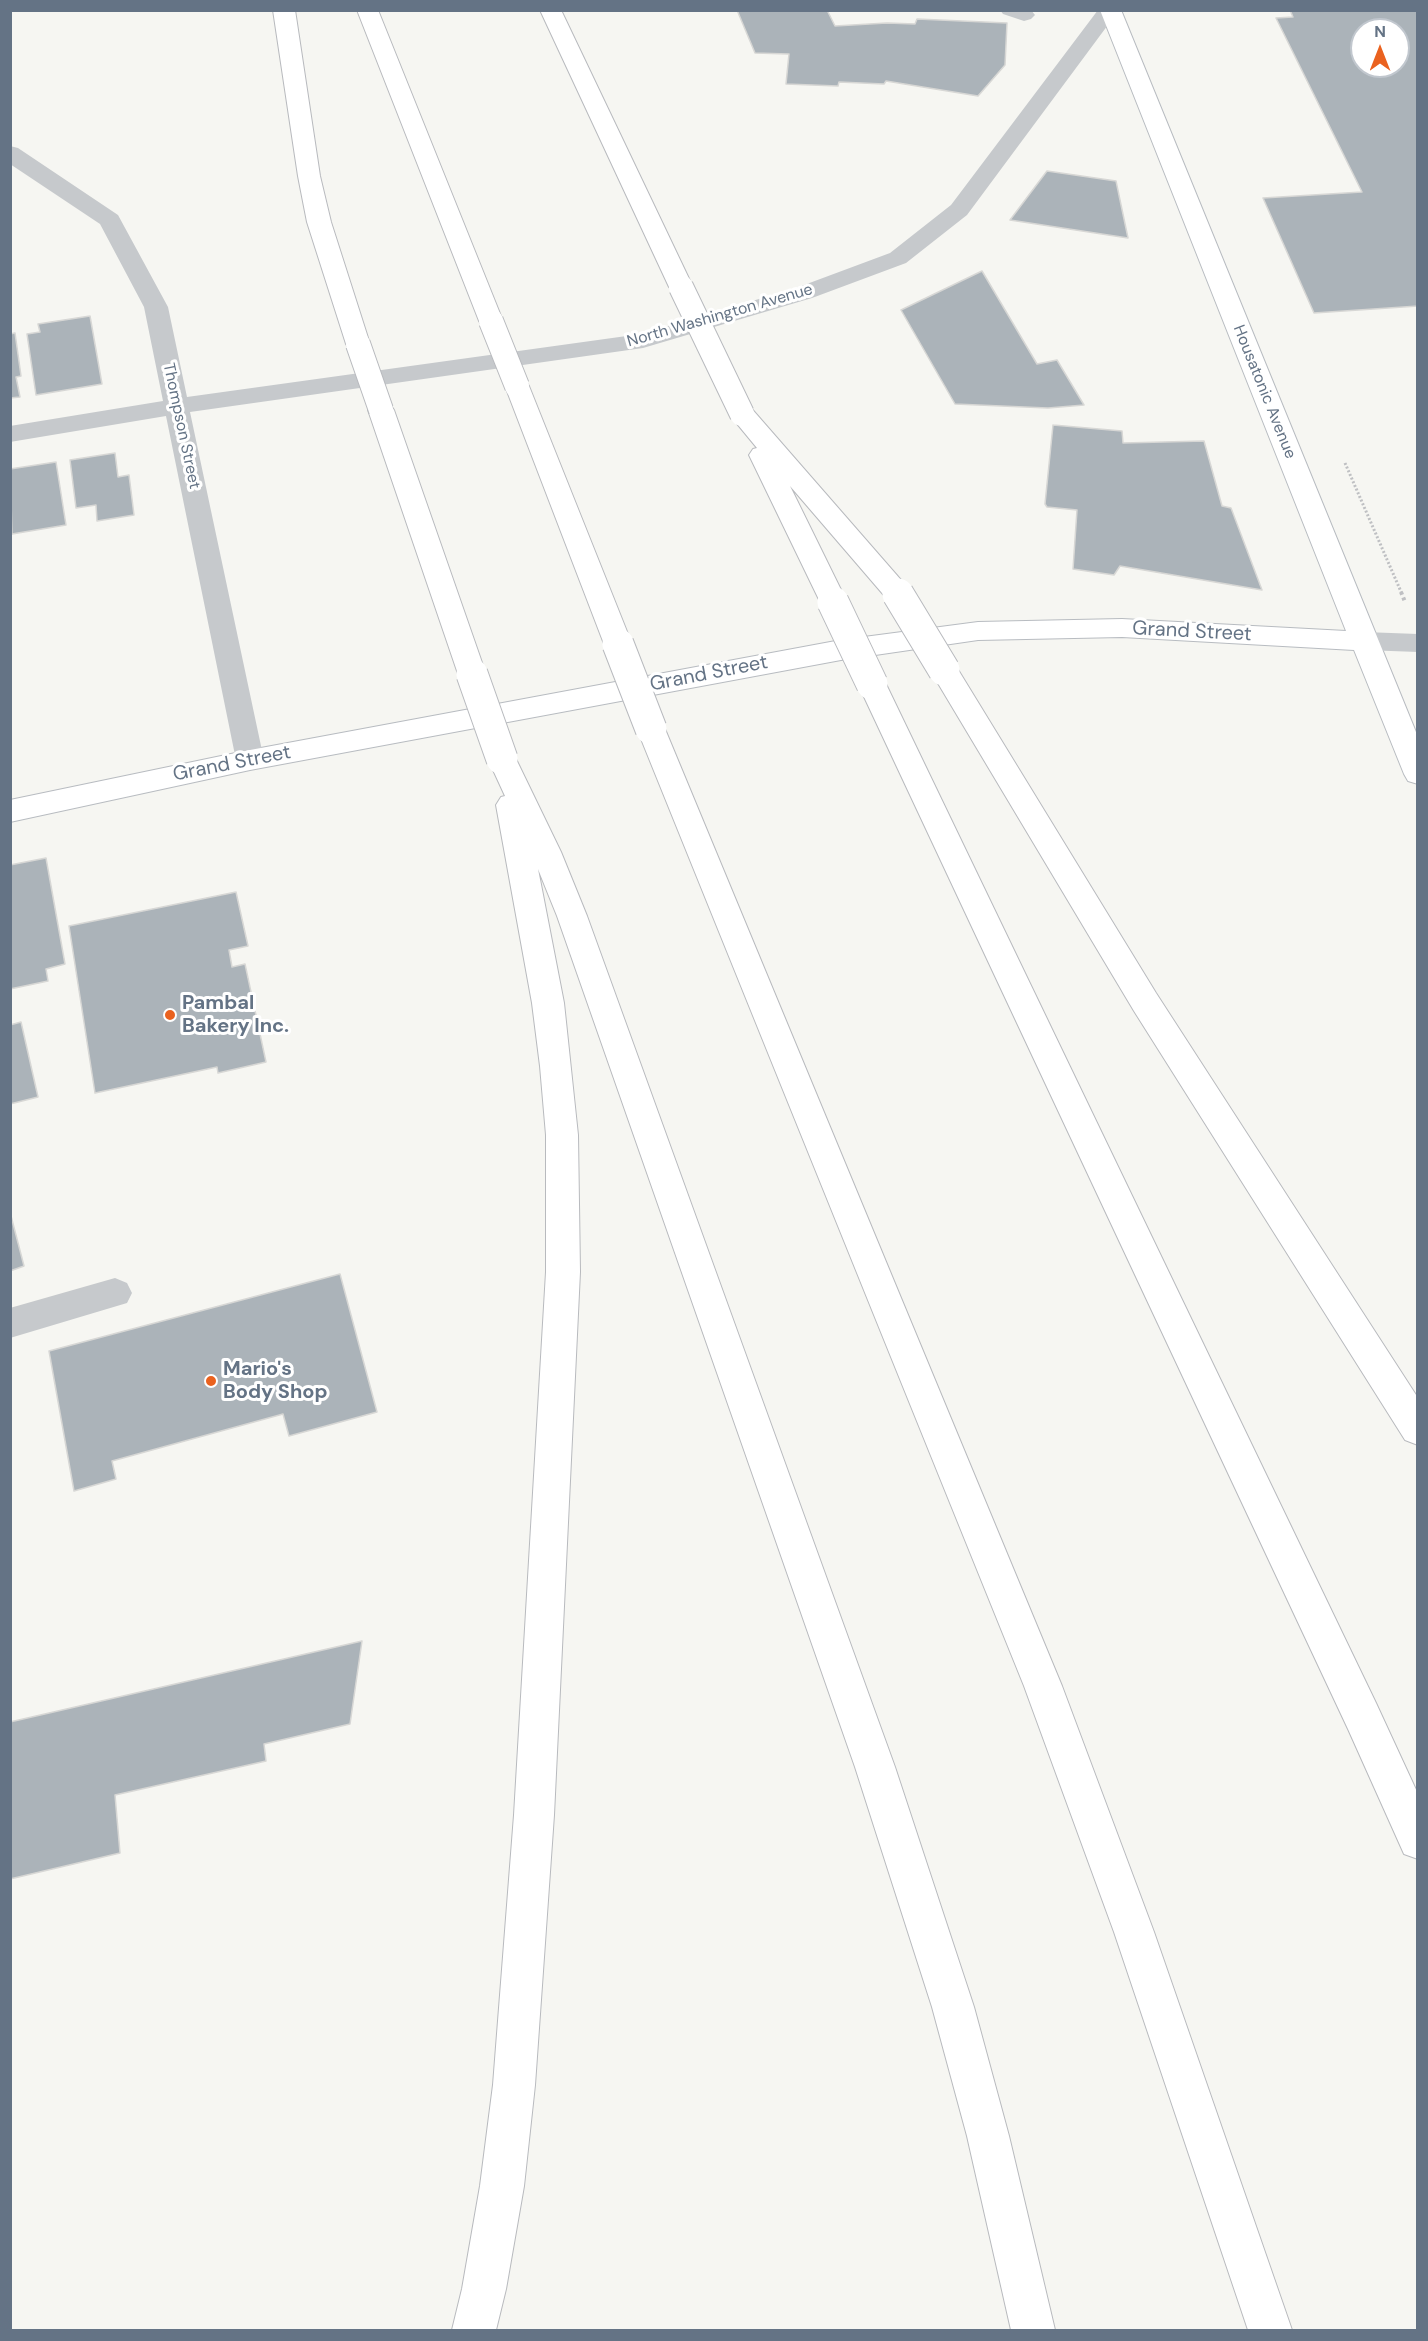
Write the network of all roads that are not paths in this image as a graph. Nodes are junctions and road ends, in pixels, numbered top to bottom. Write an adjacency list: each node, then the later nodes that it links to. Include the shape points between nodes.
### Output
1 (284, 10): 11 (main road, bridge, via 319,222)
2 (367, 10): 21 (main road, bridge, via 651,729 1043,1686 1134,1932)
3 (550, 10): 7 (main road, bridge)
4 (1110, 10): 6 (street, North Washington Avenue, via 960,210 898,258 804,293 643,341); 9 (main road, Housatonic Avenue)
5 (10, 153): 6 (street, Thompson Street, via 110,220 156,307)
6 (178, 406): 8 (street, North Washington Avenue); 12 (street, Thompson Street)
7 (742, 414): 17 (main road, bridge, via 898,594 1145,1002); 18 (main road, bridge)
8 (10, 434)
9 (1364, 641): 10 (street, Grand Street); 12 (main road, Grand Street, via 1122,628 978,632 841,650); 13 (main road, Housatonic Avenue)
10 (1418, 643)
11 (502, 759): 19 (main road, via 548,1003 556,1066 562,1146 563,1272 535,1803 514,2085 502,2186); 20 (main road, via 572,916 875,1767 953,2007 988,2136)
12 (250, 760): 14 (main road, Grand Street)
13 (1418, 774)
14 (10, 811)
15 (115, 1293): 16 (street)
16 (10, 1323)
17 (1418, 1429)
18 (1418, 1840)
19 (474, 2331)
20 (1033, 2331)
21 (1270, 2331)

